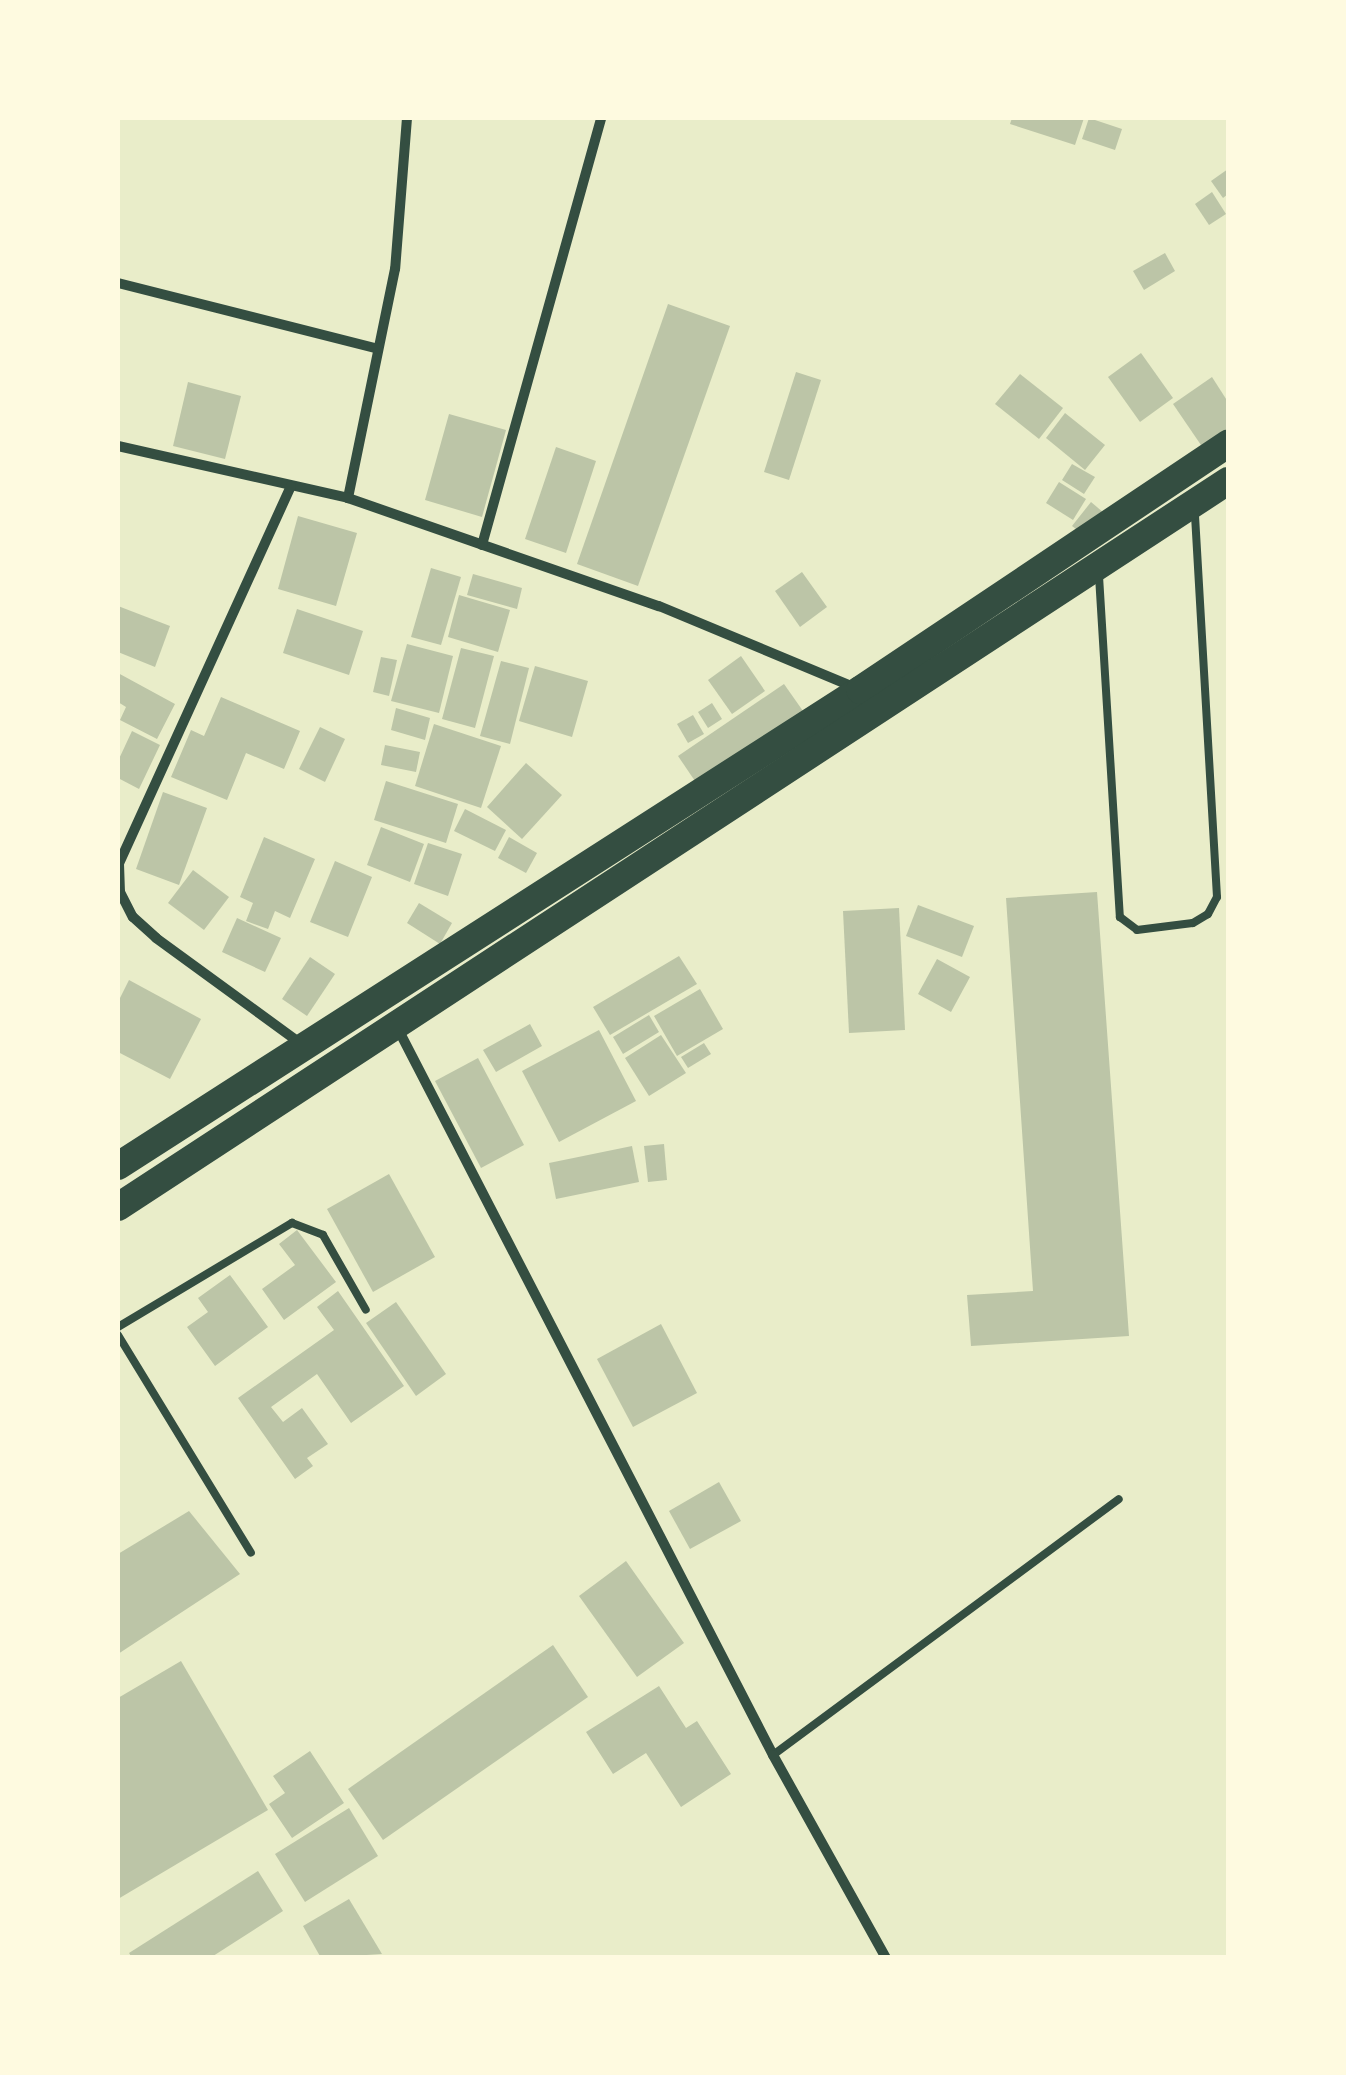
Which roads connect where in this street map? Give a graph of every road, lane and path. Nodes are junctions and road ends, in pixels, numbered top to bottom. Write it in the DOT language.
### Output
graph roads {
  1 [pos="406,118"];
  2 [pos="601,118"];
  3 [pos="118,284"];
  4 [pos="378,349"];
  5 [pos="118,446"];
  6 [pos="1220,450"];
  7 [pos="1228,480"];
  8 [pos="292,486"];
  9 [pos="348,498"];
  10 [pos="1194,504"];
  11 [pos="482,545"];
  12 [pos="1099,565"];
  13 [pos="860,690"];
  14 [pos="396,1027"];
  15 [pos="304,1046"];
  16 [pos="118,1166"];
  17 [pos="118,1207"];
  18 [pos="366,1310"];
  19 [pos="118,1327"];
  20 [pos="118,1336"];
  21 [pos="1120,1500"];
  22 [pos="251,1553"];
  23 [pos="774,1755"];
  24 [pos="886,1958"];
  1 -- 4 [label="street"];
  2 -- 11 [label="street"];
  3 -- 4 [label="street"];
  4 -- 9 [label="street"];
  5 -- 8 [label="street"];
  6 -- 7 [label="highway"];
  6 -- 13 [label="highway"];
  7 -- 10 [label="highway"];
  8 -- 9 [label="street"];
  8 -- 15 [label="street"];
  9 -- 11 [label="street"];
  10 -- 12 [label="highway"];
  10 -- 12 [label="lane"];
  11 -- 13 [label="street"];
  12 -- 14 [label="highway"];
  13 -- 15 [label="highway"];
  14 -- 17 [label="highway"];
  14 -- 23 [label="street"];
  15 -- 16 [label="highway"];
  18 -- 19 [label="lane"];
  20 -- 22 [label="lane"];
  21 -- 23 [label="lane"];
  23 -- 24 [label="street"];
}
